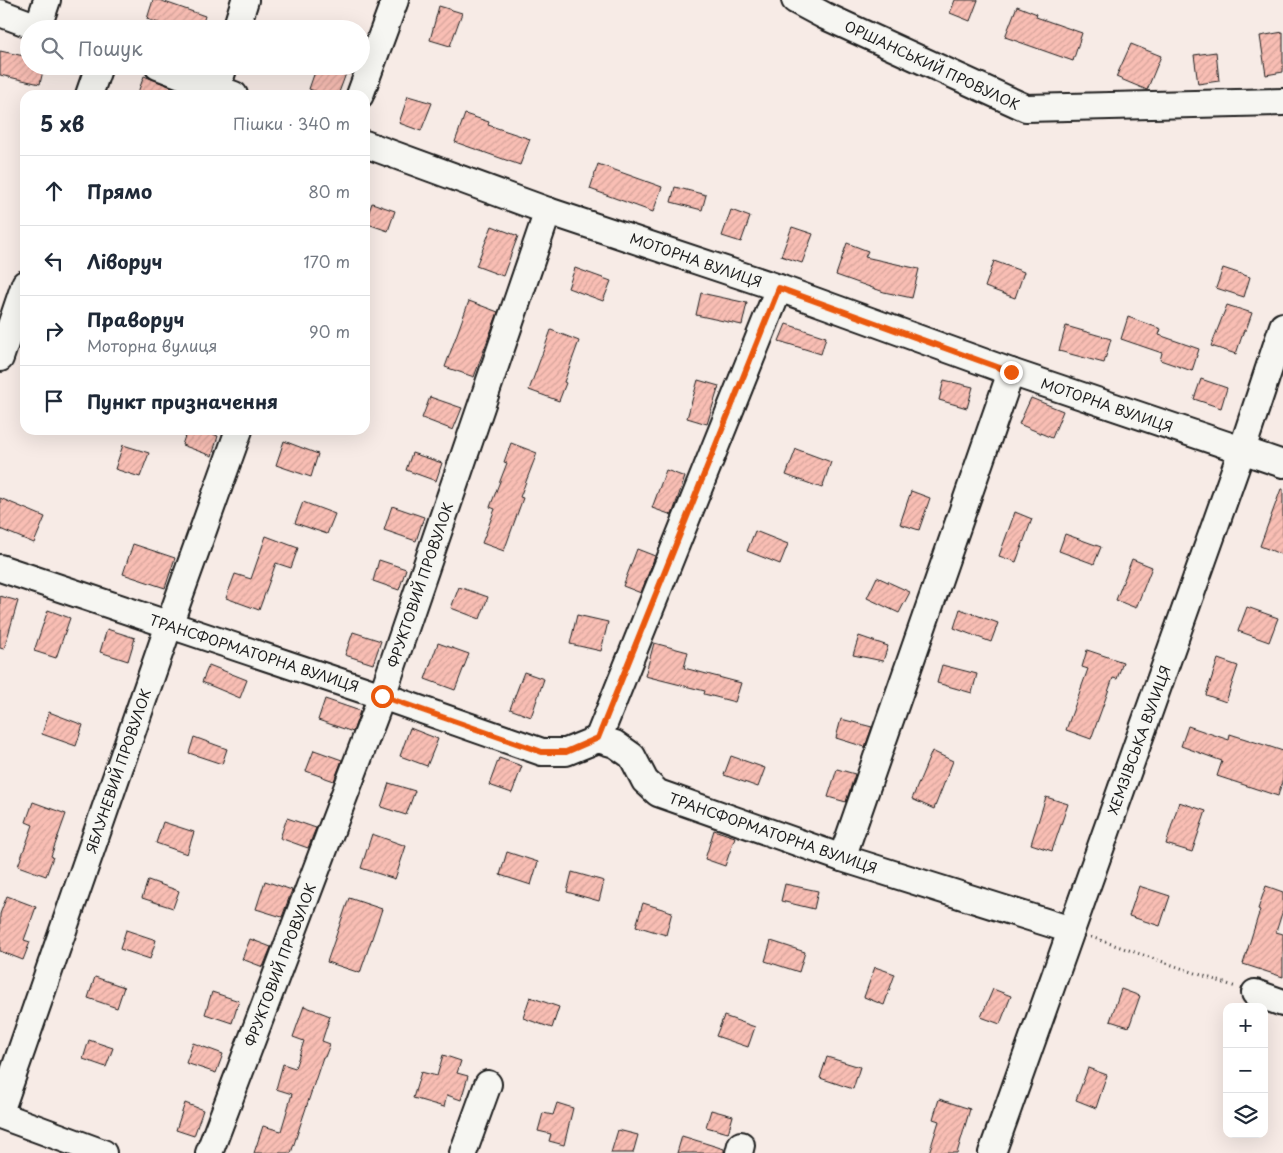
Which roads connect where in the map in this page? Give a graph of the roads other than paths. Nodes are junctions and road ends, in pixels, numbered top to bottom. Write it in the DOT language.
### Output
graph roads {
  1 [pos="47,0"];
  2 [pos="245,0"];
  3 [pos="395,0"];
  4 [pos="795,0"];
  5 [pos="0,13"];
  6 [pos="20,20"];
  7 [pos="43,20"];
  8 [pos="239,20"];
  9 [pos="370,68"];
  10 [pos="96,75"];
  11 [pos="187,75"];
  12 [pos="367,75"];
  13 [pos="223,86"];
  14 [pos="91,90"];
  15 [pos="362,90"];
  16 [pos="1283,102"];
  17 [pos="370,146"];
  18 [pos="548,211"];
  19 [pos="779,288"];
  20 [pos="20,299"];
  21 [pos="1283,326"];
  22 [pos="0,358"];
  23 [pos="1011,372"];
  24 [pos="237,435"];
  25 [pos="1242,450"];
  26 [pos="1283,464"];
  27 [pos="0,568"];
  28 [pos="169,625"];
  29 [pos="382,696"];
  30 [pos="598,738"];
  31 [pos="842,858"];
  32 [pos="1071,930"];
  33 [pos="1254,993"];
  34 [pos="1283,1003"];
  35 [pos="488,1084"];
  36 [pos="0,1114"];
  37 [pos="102,1153"];
  38 [pos="209,1153"];
  39 [pos="463,1153"];
  40 [pos="992,1153"];
  1 -- 7 [label="street"];
  2 -- 8 [label="street"];
  3 -- 9 [label="street"];
  4 -- 16 [label="street, ОРШАНСЬКИЙ ПРОВУЛОК"];
  5 -- 6 [label="street"];
  10 -- 14 [label="street"];
  11 -- 13 [label="street"];
  12 -- 15 [label="street"];
  17 -- 18 [label="street, МОТОРНА ВУЛИЦЯ"];
  18 -- 19 [label="street, МОТОРНА ВУЛИЦЯ"];
  18 -- 29 [label="street, ФРУКТОВИЙ ПРОВУЛОК"];
  19 -- 23 [label="street, МОТОРНА ВУЛИЦЯ"];
  19 -- 30 [label="street"];
  20 -- 22 [label="street"];
  21 -- 25 [label="street, ХЕМЗІВСЬКА ВУЛИЦЯ"];
  23 -- 25 [label="street, МОТОРНА ВУЛИЦЯ"];
  23 -- 31 [label="street"];
  24 -- 28 [label="street, ЯБЛУНЕВИЙ ПРОВУЛОК"];
  25 -- 26 [label="street, МОТОРНА ВУЛИЦЯ"];
  25 -- 32 [label="street, ХЕМЗІВСЬКА ВУЛИЦЯ"];
  27 -- 28 [label="street, ТРАНСФОРМАТОРНА ВУЛИЦЯ"];
  28 -- 29 [label="street, ТРАНСФОРМАТОРНА ВУЛИЦЯ"];
  28 -- 36 [label="street, ЯБЛУНЕВИЙ ПРОВУЛОК"];
  29 -- 30 [label="street, ТРАНСФОРМАТОРНА ВУЛИЦЯ"];
  29 -- 38 [label="street, ФРУКТОВИЙ ПРОВУЛОК"];
  30 -- 31 [label="street, ТРАНСФОРМАТОРНА ВУЛИЦЯ"];
  31 -- 32 [label="street, ТРАНСФОРМАТОРНА ВУЛИЦЯ"];
  32 -- 40 [label="street, ХЕМЗІВСЬКА ВУЛИЦЯ"];
  33 -- 34 [label="street"];
  35 -- 39 [label="street"];
  36 -- 37 [label="street"];
}
